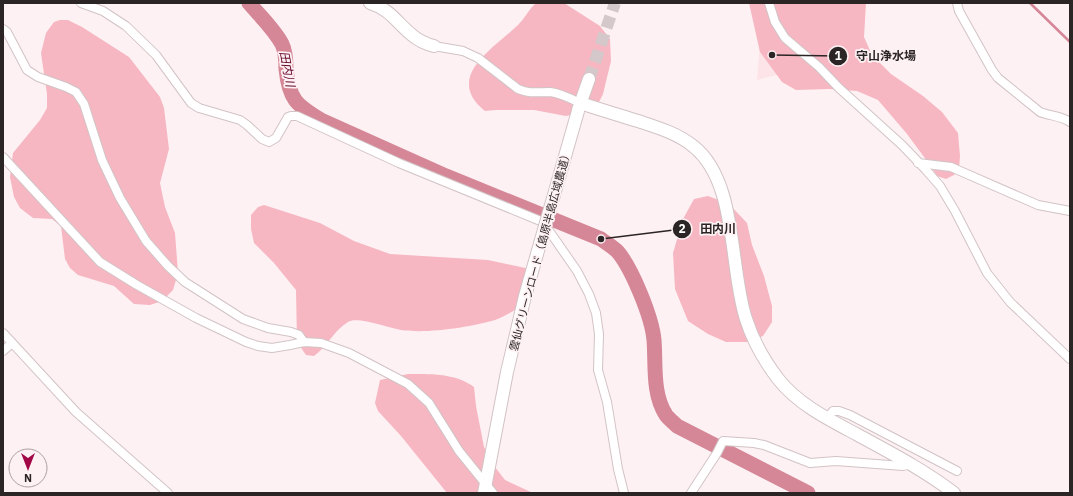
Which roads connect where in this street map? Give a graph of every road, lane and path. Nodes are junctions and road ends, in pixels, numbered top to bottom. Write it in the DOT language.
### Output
graph roads {
  1 [pos="81,3"];
  2 [pos="370,3"];
  3 [pos="769,3"];
  4 [pos="957,3"];
  5 [pos="3,29"];
  6 [pos="434,46"];
  7 [pos="589,79"];
  8 [pos="579,107"];
  9 [pos="1070,122"];
  10 [pos="3,157"];
  11 [pos="918,162"];
  12 [pos="1070,212"];
  13 [pos="3,333"];
  14 [pos="304,342"];
  15 [pos="12,343"];
  16 [pos="3,351"];
  17 [pos="1070,359"];
  18 [pos="827,418"];
  19 [pos="911,464"];
  20 [pos="957,471"];
  21 [pos="488,490"];
  22 [pos="168,493"];
  23 [pos="624,493"];
  24 [pos="691,493"];
  25 [pos="954,493"];
  1 -- 23 [label="street"];
  2 -- 6 [label="street"];
  3 -- 11 [label="street"];
  4 -- 9 [label="street"];
  5 -- 14 [label="street"];
  6 -- 8 [label="street"];
  7 -- 8 [label="street, 雲仙グリーンロード（島原半島広域農道）"];
  8 -- 18 [label="street"];
  8 -- 21 [label="street, 雲仙グリーンロード（島原半島広域農道）, bridge"];
  10 -- 14 [label="street"];
  11 -- 12 [label="street"];
  11 -- 17 [label="street"];
  13 -- 15 [label="street"];
  14 -- 21 [label="street"];
  15 -- 16 [label="street"];
  15 -- 22 [label="street"];
  18 -- 19 [label="street"];
  18 -- 20 [label="street"];
  19 -- 24 [label="street"];
  19 -- 25 [label="street"];
}
